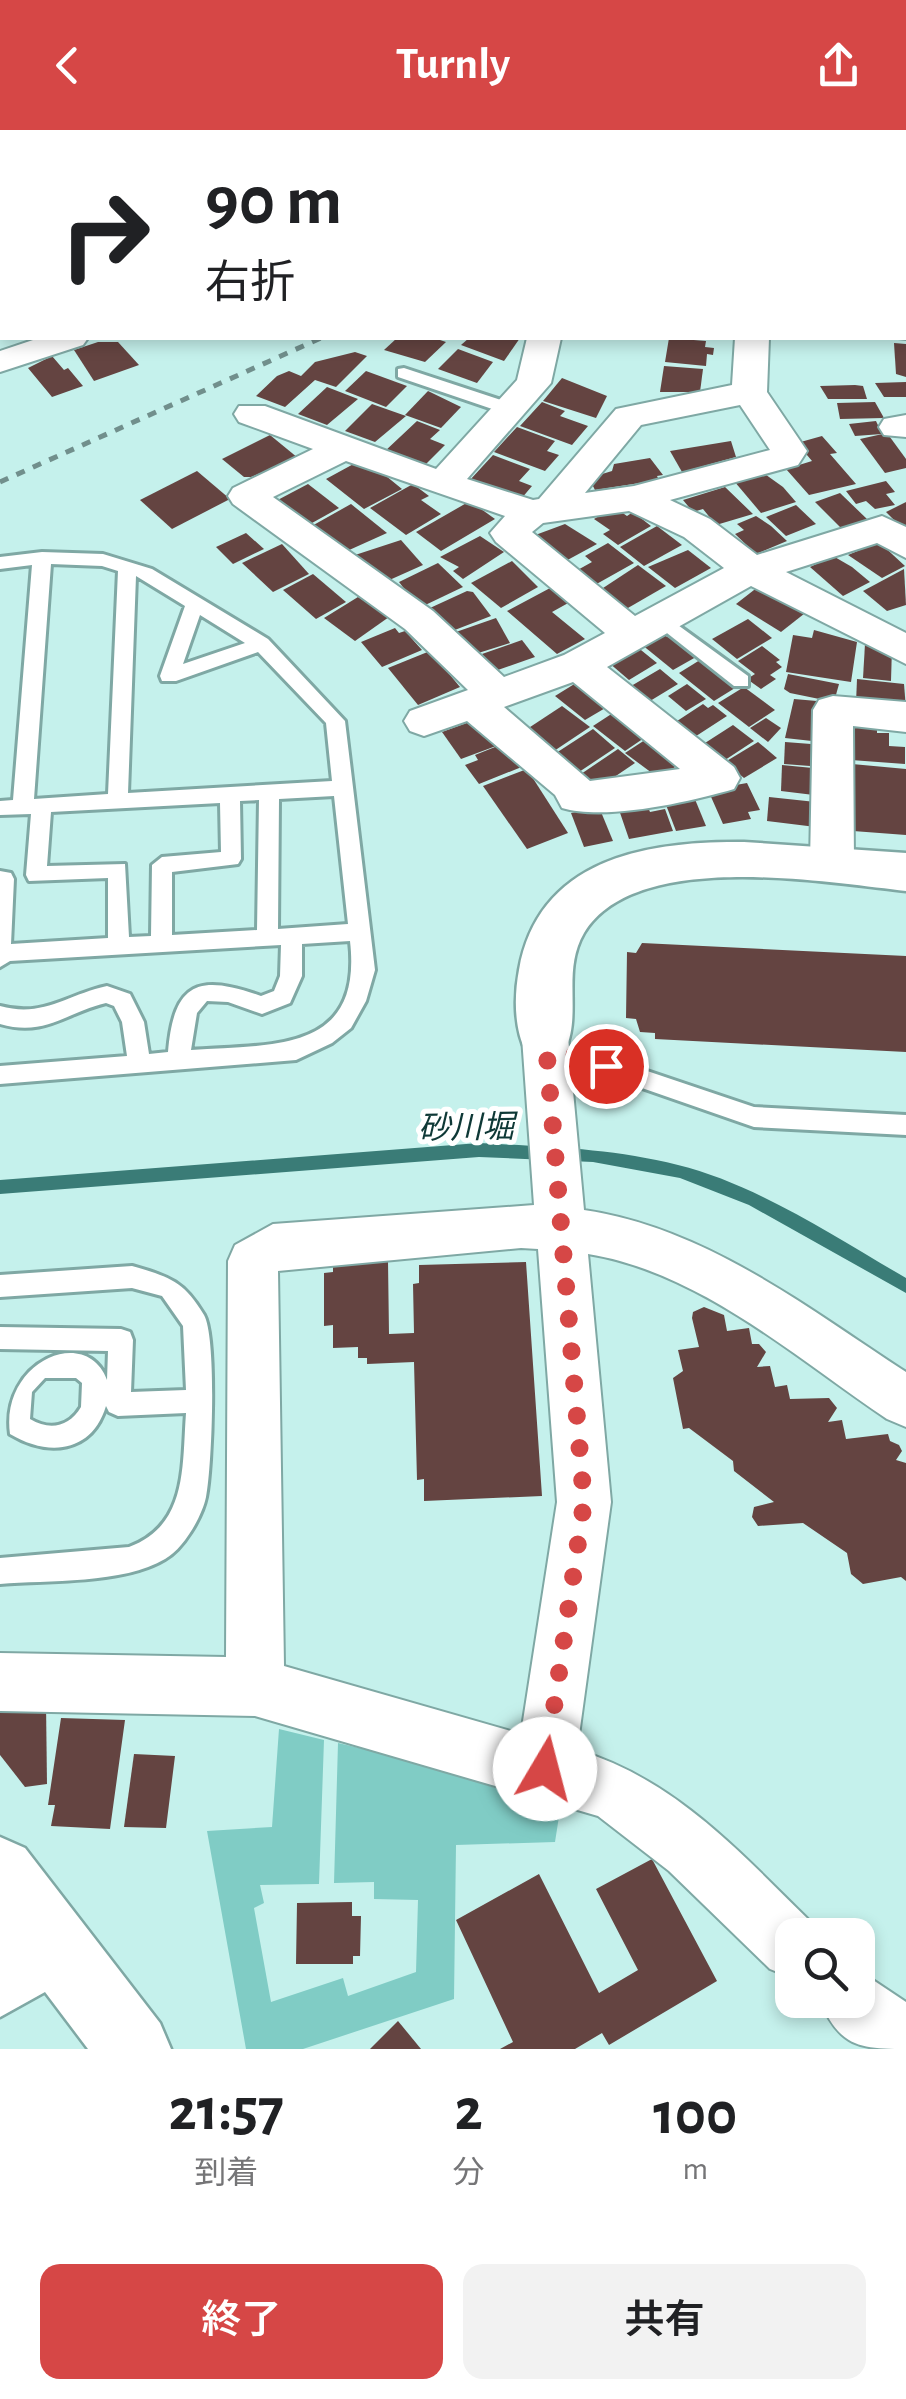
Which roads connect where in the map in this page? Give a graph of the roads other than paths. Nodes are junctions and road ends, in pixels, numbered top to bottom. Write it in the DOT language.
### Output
graph roads {
  1 [pos="683,130"];
  2 [pos="702,130"];
  3 [pos="65,340"];
  4 [pos="544,340"];
  5 [pos="752,340"];
  6 [pos="0,362"];
  7 [pos="404,372"];
  8 [pos="748,392"];
  9 [pos="510,409"];
  10 [pos="252,414"];
  11 [pos="346,447"];
  12 [pos="442,484"];
  13 [pos="634,498"];
  14 [pos="542,510"];
  15 [pos="906,546"];
  16 [pos="42,558"];
  17 [pos="0,563"];
  18 [pos="126,566"];
  19 [pos="751,570"];
  20 [pos="195,604"];
  21 [pos="645,626"];
  22 [pos="261,644"];
  23 [pos="906,650"];
  24 [pos="578,665"];
  25 [pos="741,680"];
  26 [pos="485,699"];
  27 [pos="906,717"];
  28 [pos="424,720"];
  29 [pos="345,788"];
  30 [pos="269,794"];
  31 [pos="230,796"];
  32 [pos="118,801"];
  33 [pos="33,804"];
  34 [pos="0,808"];
  35 [pos="832,863"];
  36 [pos="906,872"];
  37 [pos="0,879"];
  38 [pos="360,932"];
  39 [pos="292,937"];
  40 [pos="267,938"];
  41 [pos="161,944"];
  42 [pos="119,946"];
  43 [pos="0,955"];
  44 [pos="0,1014"];
  45 [pos="179,1061"];
  46 [pos="547,1063"];
  47 [pos="139,1064"];
  48 [pos="0,1076"];
  49 [pos="894,1125"];
  50 [pos="906,1137"];
  51 [pos="559,1212"];
  52 [pos="0,1286"];
  53 [pos="0,1338"];
  54 [pos="12,1379"];
  55 [pos="199,1400"];
  56 [pos="906,1402"];
  57 [pos="8,1418"];
  58 [pos="0,1572"];
  59 [pos="0,1682"];
  60 [pos="255,1688"];
  61 [pos="545,1769"];
  62 [pos="0,1873"];
  63 [pos="775,1930"];
  64 [pos="27,1961"];
  65 [pos="874,2018"];
  66 [pos="906,2044"];
  67 [pos="134,2049"];
  1 -- 2 [label="street"];
  3 -- 6 [label="street"];
  4 -- 9 [label="street"];
  5 -- 8 [label="street"];
  7 -- 9 [label="lane"];
  8 -- 13 [label="street"];
  8 -- 14 [label="street"];
  9 -- 12 [label="street"];
  10 -- 11 [label="street"];
  11 -- 12 [label="street"];
  11 -- 26 [label="street"];
  12 -- 14 [label="street"];
  13 -- 14 [label="street"];
  13 -- 19 [label="street"];
  14 -- 21 [label="street"];
  15 -- 19 [label="street"];
  16 -- 17 [label="lane"];
  16 -- 18 [label="lane"];
  16 -- 33 [label="lane"];
  18 -- 20 [label="lane"];
  18 -- 32 [label="lane"];
  19 -- 21 [label="street"];
  19 -- 23 [label="street"];
  20 -- 22 [label="lane"];
  20 -- 22 [label="lane"];
  21 -- 24 [label="street"];
  21 -- 25 [label="lane"];
  22 -- 29 [label="lane"];
  24 -- 26 [label="street"];
  24 -- 26 [label="street"];
  26 -- 28 [label="street"];
  27 -- 35 [label="street"];
  29 -- 30 [label="lane"];
  29 -- 38 [label="lane"];
  30 -- 31 [label="lane"];
  30 -- 40 [label="lane"];
  31 -- 32 [label="lane"];
  31 -- 41 [label="lane"];
  32 -- 33 [label="lane"];
  33 -- 34 [label="lane"];
  33 -- 42 [label="lane"];
  35 -- 36 [label="street"];
  35 -- 46 [label="street"];
  37 -- 43 [label="lane"];
  38 -- 39 [label="lane"];
  38 -- 45 [label="lane"];
  39 -- 40 [label="lane"];
  39 -- 45 [label="lane"];
  40 -- 41 [label="lane"];
  41 -- 42 [label="lane"];
  42 -- 43 [label="lane"];
  44 -- 47 [label="lane"];
  45 -- 47 [label="lane"];
  46 -- 49 [label="lane"];
  46 -- 51 [label="street"];
  47 -- 48 [label="lane"];
  49 -- 50 [label="lane"];
  51 -- 56 [label="street"];
  51 -- 60 [label="street"];
  51 -- 61 [label="street"];
  52 -- 55 [label="lane"];
  53 -- 55 [label="lane"];
  54 -- 57 [label="lane"];
  54 -- 57 [label="lane"];
  55 -- 58 [label="lane"];
  59 -- 60 [label="street"];
  60 -- 61 [label="street"];
  61 -- 63 [label="street"];
  62 -- 64 [label="street"];
  64 -- 67 [label="street"];
  65 -- 66 [label="street"];
}
